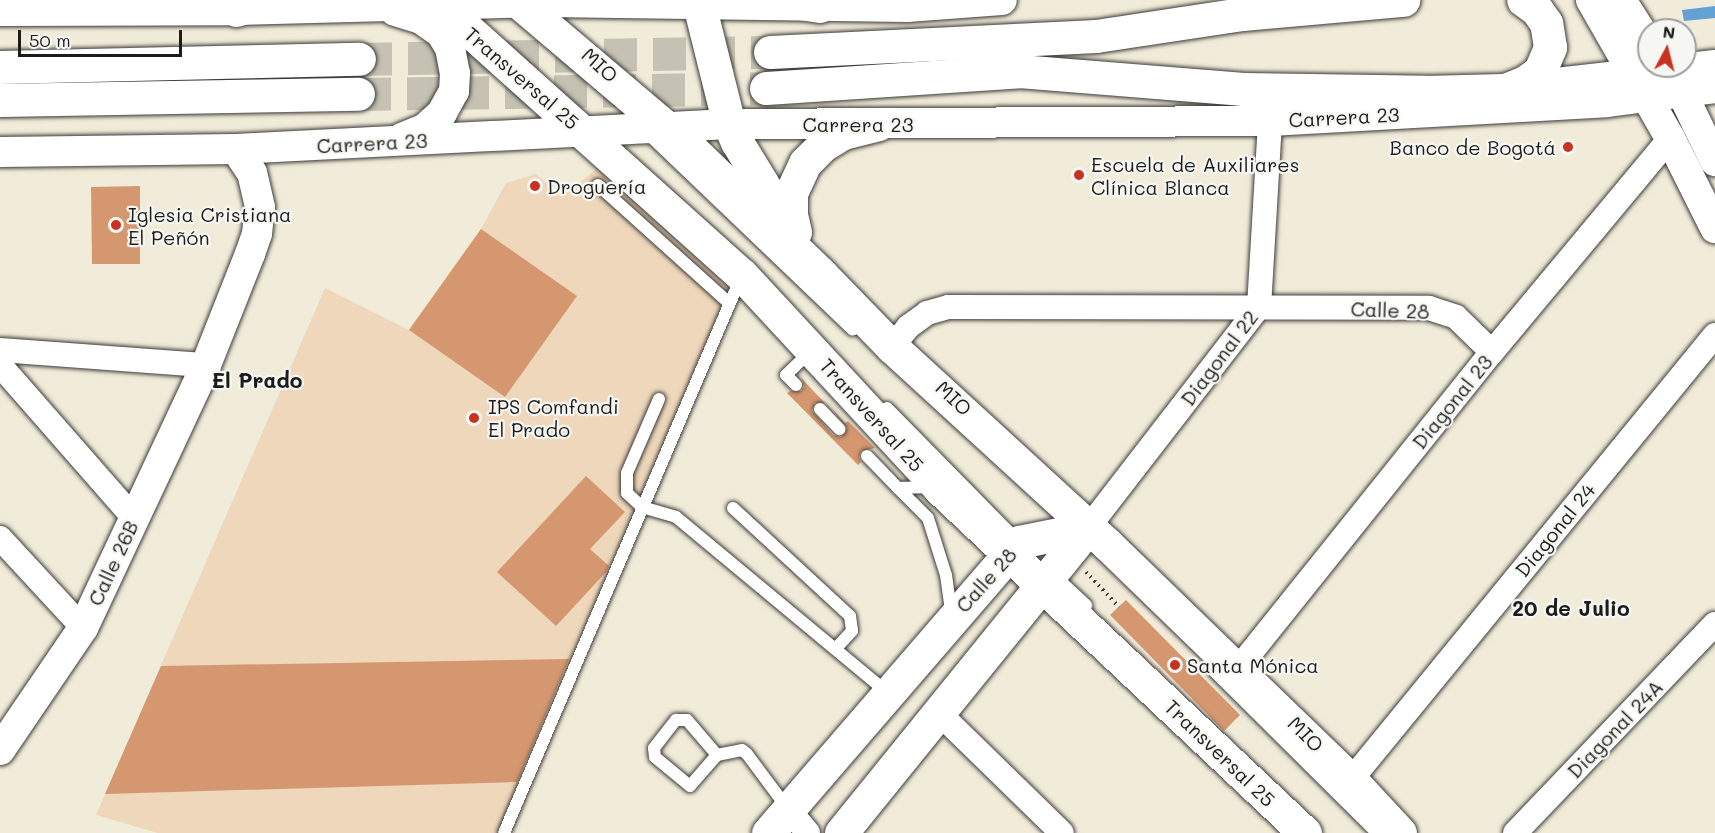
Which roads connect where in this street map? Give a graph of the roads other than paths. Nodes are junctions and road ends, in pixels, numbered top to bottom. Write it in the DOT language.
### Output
graph roads {
  1 [pos="268,0"];
  2 [pos="780,0"];
  3 [pos="1002,0"];
  4 [pos="1403,0"];
  5 [pos="1523,0"];
  6 [pos="1591,0"];
  7 [pos="1621,0"];
  8 [pos="699,2"];
  9 [pos="907,3"];
  10 [pos="494,5"];
  11 [pos="820,6"];
  12 [pos="365,8"];
  13 [pos="236,10"];
  14 [pos="0,11"];
  15 [pos="1637,33"];
  16 [pos="770,52"];
  17 [pos="1637,52"];
  18 [pos="359,59"];
  19 [pos="1715,66"];
  20 [pos="0,67"];
  21 [pos="1697,68"];
  22 [pos="1637,76"];
  23 [pos="1637,76"];
  24 [pos="1658,78"];
  25 [pos="1660,78"];
  26 [pos="1674,78"];
  27 [pos="766,88"];
  28 [pos="1715,88"];
  29 [pos="1503,90"];
  30 [pos="358,94"];
  31 [pos="0,100"];
  32 [pos="1270,121"];
  33 [pos="645,123"];
  34 [pos="729,124"];
  35 [pos="878,124"];
  36 [pos="596,130"];
  37 [pos="1670,138"];
  38 [pos="373,143"];
  39 [pos="236,149"];
  40 [pos="0,152"];
  41 [pos="629,156"];
  42 [pos="1715,161"];
  43 [pos="598,185"];
  44 [pos="1715,228"];
  45 [pos="797,240"];
  46 [pos="821,274"];
  47 [pos="735,289"];
  48 [pos="1259,307"];
  49 [pos="1715,335"];
  50 [pos="878,344"];
  51 [pos="817,346"];
  52 [pos="0,350"];
  53 [pos="1492,352"];
  54 [pos="0,365"];
  55 [pos="206,365"];
  56 [pos="796,385"];
  57 [pos="659,399"];
  58 [pos="881,402"];
  59 [pos="819,409"];
  60 [pos="839,429"];
  61 [pos="867,456"];
  62 [pos="898,488"];
  63 [pos="939,488"];
  64 [pos="642,507"];
  65 [pos="734,508"];
  66 [pos="134,518"];
  67 [pos="1079,534"];
  68 [pos="0,538"];
  69 [pos="1019,549"];
  70 [pos="1047,576"];
  71 [pos="1095,614"];
  72 [pos="952,618"];
  73 [pos="1715,624"];
  74 [pos="83,628"];
  75 [pos="836,648"];
  76 [pos="1202,659"];
  77 [pos="1237,670"];
  78 [pos="888,693"];
  79 [pos="1176,694"];
  80 [pos="940,714"];
  81 [pos="0,750"];
  82 [pos="717,755"];
  83 [pos="1351,780"];
  84 [pos="788,825"];
  85 [pos="1310,829"];
  86 [pos="504,833"];
  87 [pos="841,833"];
  88 [pos="1062,833"];
  89 [pos="1377,833"];
  90 [pos="1400,833"];
  91 [pos="1515,833"];
  1 -- 13 [label="main road"];
  2 -- 11 [label="main road"];
  3 -- 9 [label="street"];
  4 -- 16 [label="main road"];
  5 -- 29 [label="main road"];
  6 -- 17 [label="street"];
  7 -- 15 [label="street"];
  8 -- 10 [label="street"];
  8 -- 11 [label="street"];
  8 -- 34 [label="main road"];
  9 -- 11 [label="street"];
  10 -- 12 [label="street"];
  10 -- 33 [label="main road"];
  10 -- 36 [label="main road, Transversal 25"];
  12 -- 13 [label="street"];
  12 -- 38 [label="street"];
  13 -- 14 [label="street"];
  18 -- 20 [label="main road"];
  19 -- 21 [label="main road"];
  22 -- 29 [label="main road, Carrera 23"];
  23 -- 32 [label="street, Carrera 23"];
  24 -- 37 [label="street"];
  25 -- 42 [label="street"];
  26 -- 28 [label="street, Carrera 23"];
  27 -- 29 [label="main road, Carrera 23"];
  30 -- 31 [label="main road"];
  32 -- 35 [label="street, Carrera 23"];
  32 -- 48 [label="street, Diagonal 22"];
  33 -- 34 [label="street, Carrera 23"];
  33 -- 36 [label="street, Carrera 23"];
  33 -- 46 [label="main road"];
  33 -- 50 [label="lane"];
  34 -- 35 [label="street, Carrera 23"];
  34 -- 45 [label="main road"];
  35 -- 45 [label="main road"];
  36 -- 38 [label="street, Carrera 23"];
  36 -- 47 [label="main road, Transversal 25"];
  37 -- 44 [label="street"];
  37 -- 53 [label="street, Diagonal 23"];
  38 -- 39 [label="street, Carrera 23"];
  39 -- 40 [label="street, Carrera 23"];
  39 -- 55 [label="street, Calle 26B"];
  41 -- 51 [label="lane"];
  43 -- 47 [label="lane"];
  45 -- 46 [label="main road"];
  46 -- 50 [label="main road"];
  47 -- 51 [label="main road, Transversal 25"];
  47 -- 64 [label="lane"];
  48 -- 50 [label="street, Calle 28"];
  48 -- 53 [label="street, Calle 28"];
  48 -- 67 [label="street, Diagonal 22"];
  49 -- 83 [label="street, Diagonal 24"];
  50 -- 67 [label="main road"];
  51 -- 56 [label="lane"];
  51 -- 63 [label="main road, Transversal 25"];
  52 -- 55 [label="street"];
  53 -- 77 [label="street, Diagonal 23"];
  54 -- 66 [label="street"];
  55 -- 66 [label="street, Calle 26B"];
  57 -- 64 [label="lane"];
  58 -- 69 [label="lane"];
  59 -- 60 [label="lane"];
  61 -- 62 [label="lane"];
  62 -- 63 [label="lane"];
  62 -- 72 [label="lane"];
  63 -- 69 [label="main road, Transversal 25"];
  64 -- 75 [label="lane"];
  64 -- 86 [label="lane"];
  65 -- 75 [label="lane"];
  66 -- 74 [label="street, Calle 26B"];
  67 -- 69 [label="main road, Calle 28"];
  67 -- 70 [label="main road"];
  67 -- 77 [label="main road"];
  68 -- 74 [label="street"];
  69 -- 70 [label="main road, Transversal 25"];
  69 -- 72 [label="main road, Calle 28"];
  70 -- 71 [label="lane"];
  70 -- 80 [label="main road"];
  70 -- 85 [label="main road, Transversal 25"];
  72 -- 78 [label="main road, Calle 28"];
  73 -- 91 [label="street, Diagonal 24A"];
  74 -- 81 [label="street, Calle 26B"];
  75 -- 78 [label="lane"];
  76 -- 89 [label="lane, MIO"];
  77 -- 83 [label="main road"];
  78 -- 84 [label="main road, Calle 28"];
  79 -- 85 [label="lane"];
  80 -- 87 [label="main road"];
  80 -- 88 [label="street"];
  82 -- 82 [label="lane"];
  82 -- 84 [label="lane"];
  83 -- 90 [label="main road"];
}
